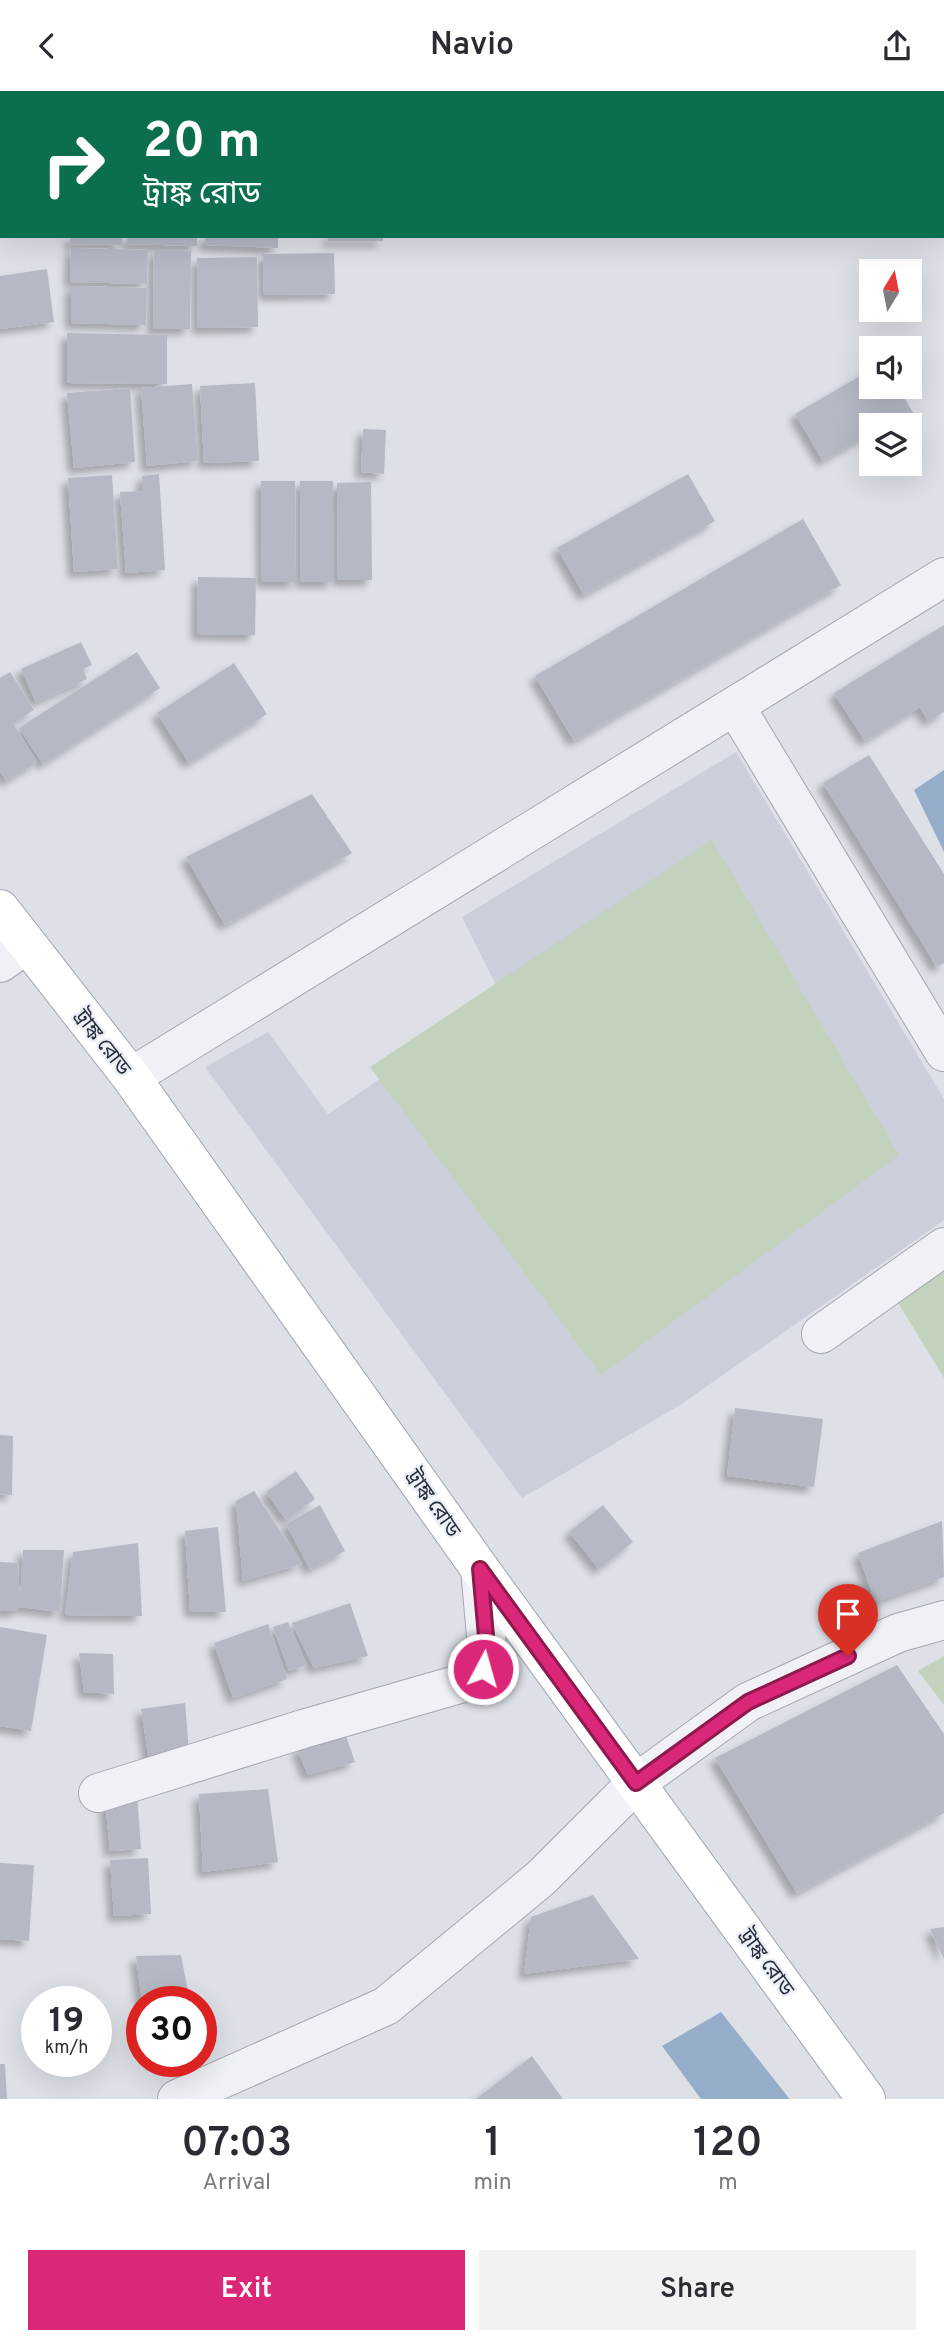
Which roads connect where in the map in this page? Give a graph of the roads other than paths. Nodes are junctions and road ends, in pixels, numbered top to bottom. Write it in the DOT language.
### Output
graph roads {
  1 [pos="944,577"];
  2 [pos="735,706"];
  3 [pos="0,909"];
  4 [pos="13,954"];
  5 [pos="944,1052"];
  6 [pos="131,1077"];
  7 [pos="944,1247"];
  8 [pos="821,1333"];
  9 [pos="480,1569"];
  10 [pos="944,1620"];
  11 [pos="636,1783"];
  12 [pos="98,1793"];
  13 [pos="177,2099"];
  14 [pos="866,2099"];
  1 -- 2 [label="street"];
  2 -- 5 [label="street"];
  2 -- 6 [label="street"];
  3 -- 4 [label="main road, ট্রাঙ্ক রোড"];
  4 -- 6 [label="main road, ট্রাঙ্ক রোড"];
  6 -- 9 [label="main road, ট্রাঙ্ক রোড"];
  7 -- 8 [label="street"];
  9 -- 11 [label="main road, ট্রাঙ্ক রোড"];
  9 -- 12 [label="street"];
  10 -- 11 [label="street"];
  11 -- 13 [label="street"];
  11 -- 14 [label="main road, ট্রাঙ্ক রোড"];
}
